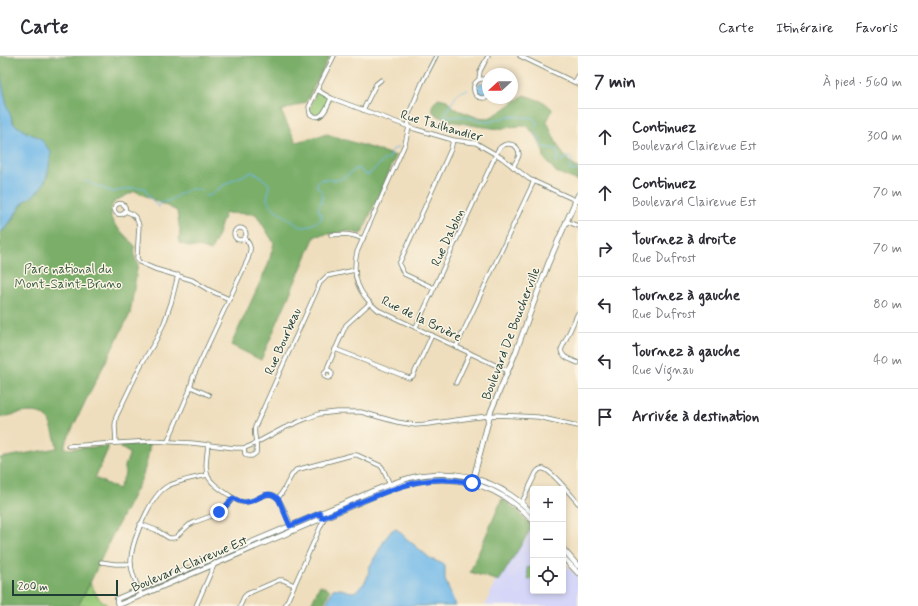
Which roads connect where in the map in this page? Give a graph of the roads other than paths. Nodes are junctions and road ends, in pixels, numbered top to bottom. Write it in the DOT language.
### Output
graph roads {
  1 [pos="334,56"];
  2 [pos="436,56"];
  3 [pos="488,56"];
  4 [pos="520,56"];
  5 [pos="534,56"];
  6 [pos="531,61"];
  7 [pos="578,76"];
  8 [pos="482,78"];
  9 [pos="381,80"];
  10 [pos="478,80"];
  11 [pos="576,83"];
  12 [pos="318,90"];
  13 [pos="331,98"];
  14 [pos="482,98"];
  15 [pos="363,110"];
  16 [pos="410,127"];
  17 [pos="453,140"];
  18 [pos="496,154"];
  19 [pos="513,167"];
  20 [pos="534,181"];
  21 [pos="578,195"];
  22 [pos="575,200"];
  23 [pos="125,211"];
  24 [pos="566,221"];
  25 [pos="578,226"];
  26 [pos="331,235"];
  27 [pos="244,238"];
  28 [pos="363,239"];
  29 [pos="355,270"];
  30 [pos="178,275"];
  31 [pos="434,288"];
  32 [pos="229,299"];
  33 [pos="370,304"];
  34 [pos="578,313"];
  35 [pos="416,327"];
  36 [pos="432,335"];
  37 [pos="456,347"];
  38 [pos="335,349"];
  39 [pos="470,353"];
  40 [pos="578,362"];
  41 [pos="327,370"];
  42 [pos="508,371"];
  43 [pos="456,383"];
  44 [pos="191,387"];
  45 [pos="209,395"];
  46 [pos="490,415"];
  47 [pos="578,426"];
  48 [pos="168,441"];
  49 [pos="116,442"];
  50 [pos="256,443"];
  51 [pos="208,444"];
  52 [pos="68,446"];
  53 [pos="244,448"];
  54 [pos="207,475"];
  55 [pos="472,481"];
  56 [pos="390,487"];
  57 [pos="233,498"];
  58 [pos="278,498"];
  59 [pos="521,502"];
  60 [pos="578,503"];
  61 [pos="530,511"];
  62 [pos="321,516"];
  63 [pos="530,518"];
  64 [pos="140,524"];
  65 [pos="290,526"];
  66 [pos="293,531"];
  67 [pos="566,552"];
  68 [pos="564,558"];
  69 [pos="214,561"];
  70 [pos="101,562"];
  71 [pos="131,564"];
  72 [pos="578,566"];
  73 [pos="578,574"];
  74 [pos="294,585"];
  75 [pos="140,592"];
  76 [pos="196,606"];
  77 [pos="240,606"];
  78 [pos="285,606"];
  1 -- 12 [label="street"];
  2 -- 16 [label="street, Rue de la Bruère"];
  3 -- 10 [label="street"];
  4 -- 6 [label="street"];
  5 -- 6 [label="street"];
  6 -- 11 [label="street"];
  7 -- 11 [label="street"];
  8 -- 10 [label="street"];
  9 -- 15 [label="street"];
  10 -- 14 [label="street"];
  12 -- 13 [label="street, Rue Tailhandier"];
  12 -- 13 [label="street"];
  13 -- 15 [label="street, Rue Tailhandier"];
  15 -- 16 [label="street, Rue Tailhandier"];
  16 -- 17 [label="street, Rue Tailhandier"];
  16 -- 28 [label="street, Rue de la Bruère"];
  17 -- 18 [label="street, Rue Tailhandier"];
  17 -- 31 [label="street"];
  18 -- 19 [label="street, Rue Tailhandier"];
  18 -- 19 [label="street"];
  18 -- 31 [label="street, Rue Dablon"];
  19 -- 20 [label="street, Rue Tailhandier"];
  20 -- 22 [label="street, Rue Tailhandier"];
  20 -- 37 [label="street"];
  21 -- 22 [label="street, Boulevard De Boucherville"];
  22 -- 24 [label="street, Boulevard De Boucherville"];
  23 -- 30 [label="street"];
  24 -- 25 [label="street"];
  24 -- 42 [label="street, Boulevard De Boucherville"];
  26 -- 28 [label="street"];
  27 -- 32 [label="street"];
  28 -- 29 [label="street, Rue de la Bruère"];
  29 -- 33 [label="street, Rue de la Bruère"];
  29 -- 50 [label="street, Rue Bourbeau"];
  30 -- 32 [label="street"];
  30 -- 49 [label="street"];
  31 -- 35 [label="street, Rue Dablon"];
  32 -- 44 [label="street"];
  33 -- 35 [label="street, Rue de la Bruère"];
  33 -- 38 [label="street"];
  34 -- 40 [label="street"];
  35 -- 36 [label="street, Rue de la Bruère"];
  36 -- 37 [label="street, Rue de la Bruère"];
  36 -- 38 [label="street"];
  37 -- 39 [label="street, Rue de la Bruère"];
  38 -- 41 [label="street"];
  39 -- 42 [label="street, Rue de la Bruère"];
  39 -- 43 [label="street"];
  42 -- 46 [label="street, Boulevard De Boucherville"];
  44 -- 45 [label="street"];
  44 -- 48 [label="street"];
  46 -- 47 [label="street"];
  46 -- 50 [label="street"];
  46 -- 55 [label="street, Boulevard De Boucherville"];
  48 -- 49 [label="street"];
  48 -- 51 [label="street"];
  49 -- 52 [label="street"];
  50 -- 53 [label="street"];
  50 -- 53 [label="street"];
  51 -- 53 [label="street"];
  51 -- 54 [label="street"];
  54 -- 57 [label="street"];
  54 -- 64 [label="street"];
  55 -- 56 [label="street, Boulevard Clairevue Est"];
  55 -- 59 [label="street, Boulevard Clairevue Est"];
  55 -- 63 [label="street, Boulevard Clairevue Est"];
  56 -- 58 [label="street"];
  56 -- 62 [label="street, Boulevard Clairevue Est"];
  57 -- 58 [label="street"];
  57 -- 64 [label="street"];
  58 -- 65 [label="street"];
  59 -- 60 [label="street"];
  59 -- 61 [label="street, Boulevard Clairevue Est"];
  62 -- 65 [label="street, Boulevard Clairevue Est"];
  62 -- 66 [label="street, Boulevard Clairevue Est"];
  62 -- 74 [label="street"];
  64 -- 71 [label="street"];
  65 -- 66 [label="street"];
  65 -- 69 [label="street, Boulevard Clairevue Est"];
  66 -- 69 [label="street, Boulevard Clairevue Est"];
  67 -- 72 [label="street"];
  68 -- 73 [label="street"];
  69 -- 75 [label="street, Boulevard Clairevue Est"];
  69 -- 76 [label="street"];
  70 -- 71 [label="street"];
  71 -- 75 [label="street"];
  74 -- 77 [label="street"];
  74 -- 78 [label="street"];
}
